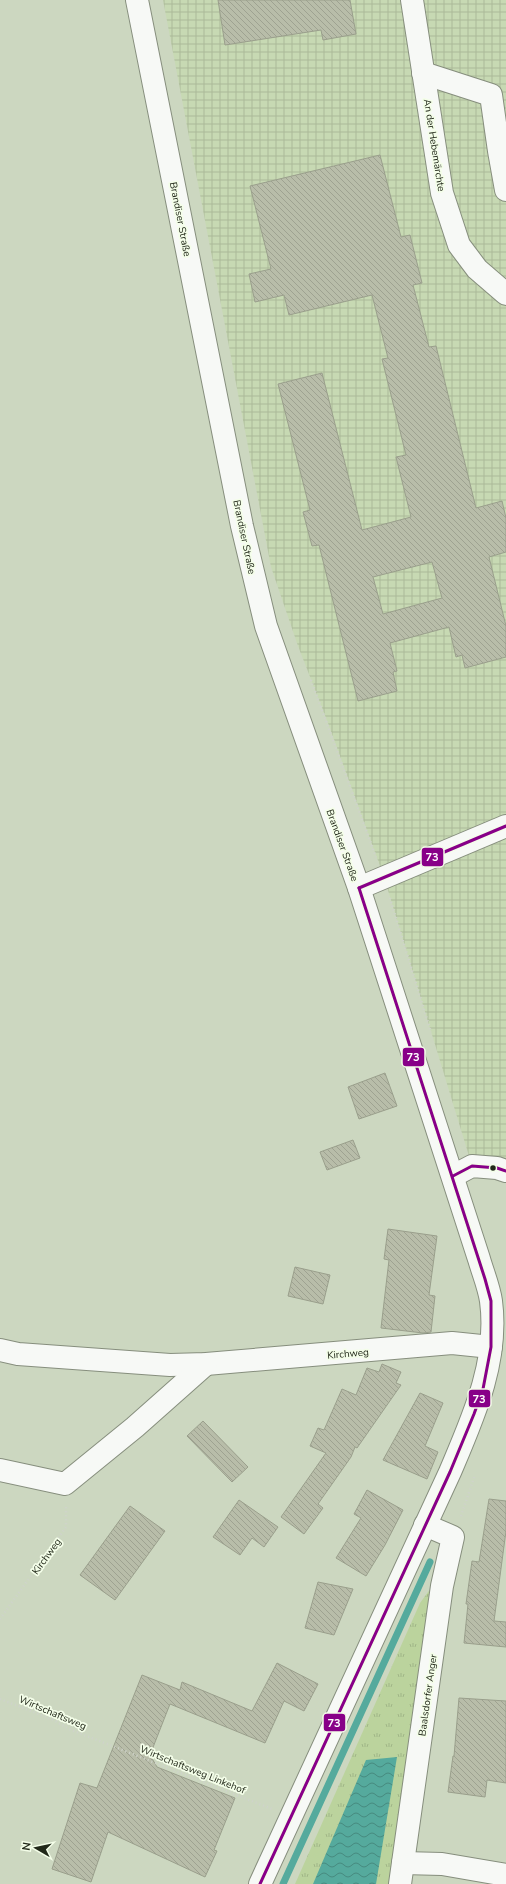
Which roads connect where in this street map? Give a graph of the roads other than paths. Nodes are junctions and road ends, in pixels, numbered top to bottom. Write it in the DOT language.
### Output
graph roads {
  1 [pos="137,0"];
  2 [pos="412,0"];
  3 [pos="423,73"];
  4 [pos="506,190"];
  5 [pos="506,294"];
  6 [pos="506,826"];
  7 [pos="359,888"];
  8 [pos="506,1171"];
  9 [pos="452,1176"];
  10 [pos="499,1321"];
  11 [pos="491,1347"];
  12 [pos="0,1350"];
  13 [pos="206,1364"];
  14 [pos="0,1470"];
  15 [pos="425,1525"];
  16 [pos="402,1874"];
  17 [pos="506,1876"];
  18 [pos="260,1884"];
  1 -- 7 [label="street, Brandiser Straße"];
  2 -- 3 [label="street, An der Hebemärchte"];
  3 -- 4 [label="street"];
  3 -- 5 [label="street, An der Hebemärchte"];
  6 -- 7 [label="street"];
  7 -- 9 [label="street, Brandiser Straße"];
  8 -- 9 [label="street"];
  9 -- 10 [label="street, Brandiser Straße"];
  10 -- 11 [label="street, Brandiser Straße"];
  11 -- 13 [label="street, Kirchweg"];
  11 -- 15 [label="street, Brandiser Straße"];
  12 -- 13 [label="street, Kirchweg"];
  13 -- 14 [label="street"];
  15 -- 16 [label="street, Baalsdorfer Anger"];
  15 -- 18 [label="street, Brandiser Straße"];
  16 -- 17 [label="street"];
}
